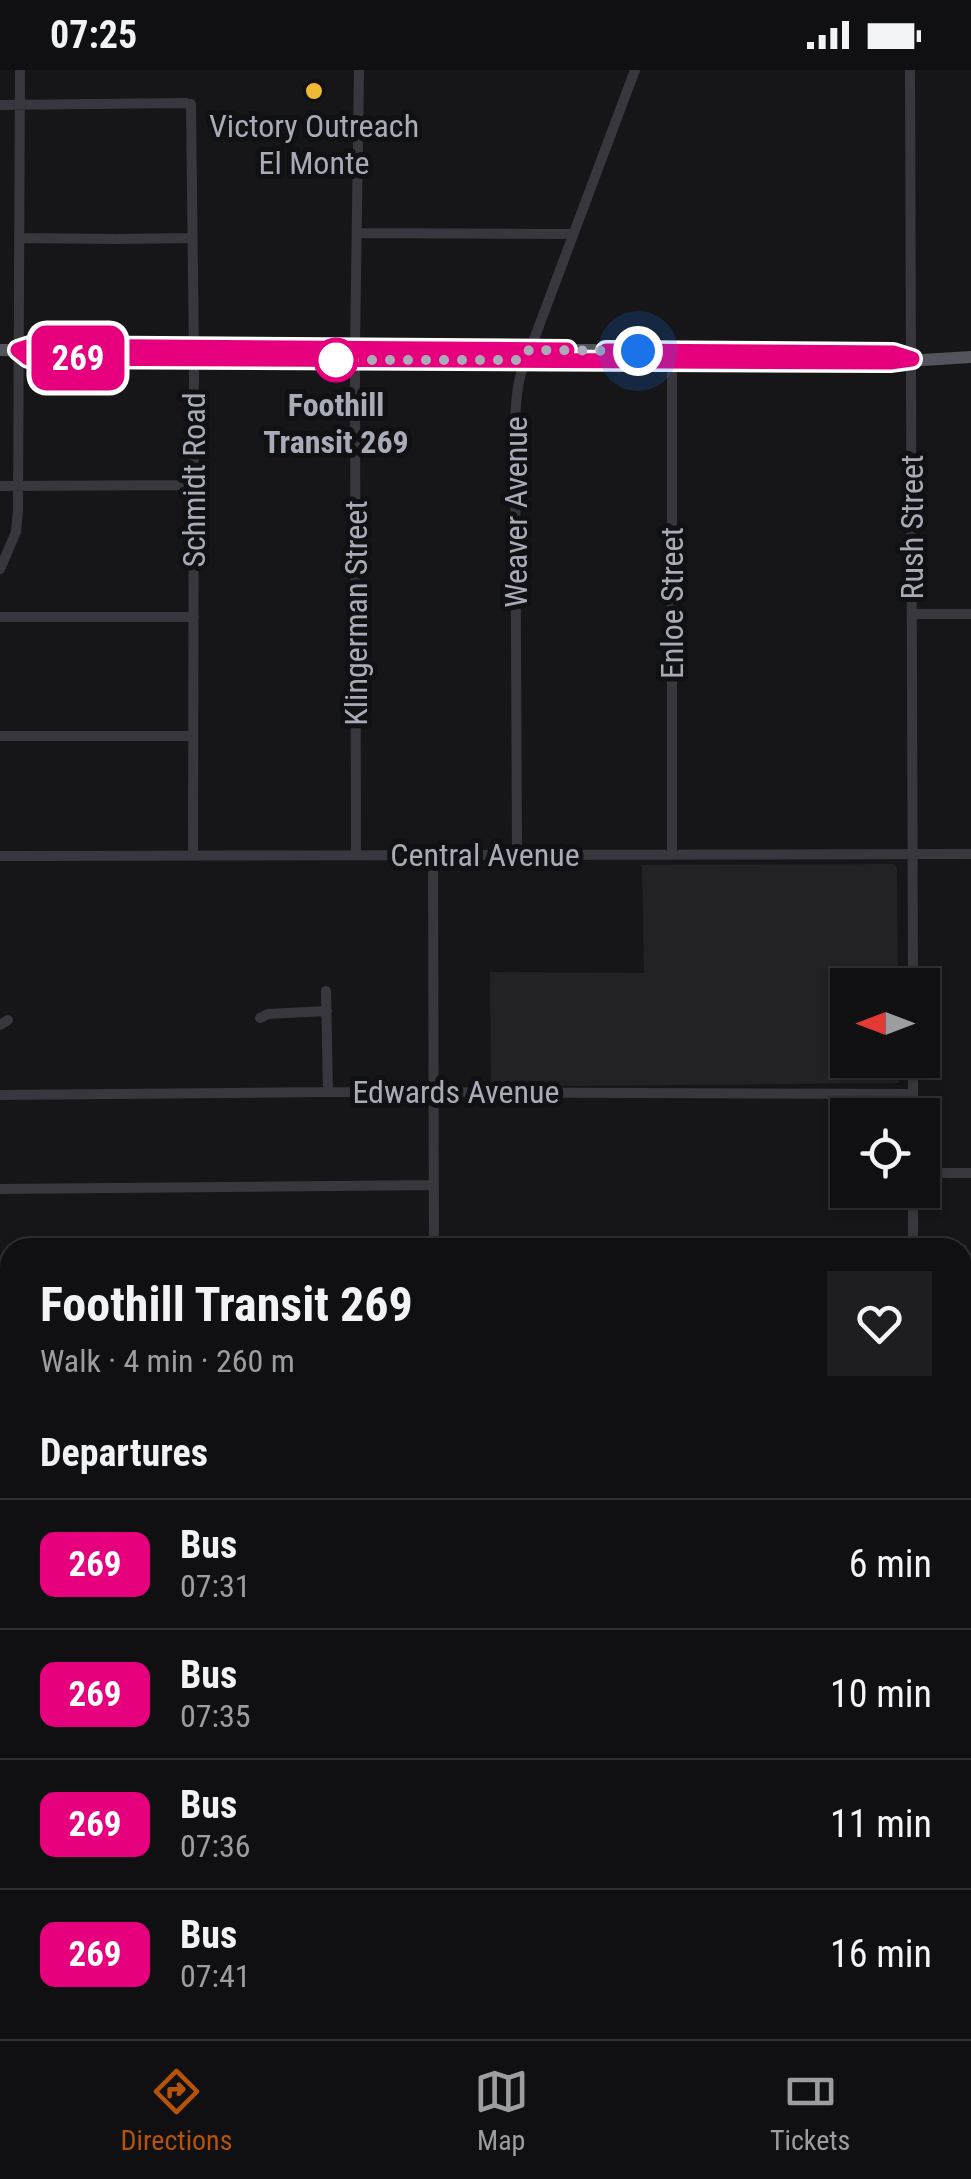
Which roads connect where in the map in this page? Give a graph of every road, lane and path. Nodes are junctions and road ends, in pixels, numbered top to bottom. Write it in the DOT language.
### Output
graph roads {
  1 [pos="20,70"];
  2 [pos="358,70"];
  3 [pos="635,70"];
  4 [pos="910,70"];
  5 [pos="0,105"];
  6 [pos="20,105"];
  7 [pos="357,233"];
  8 [pos="573,234"];
  9 [pos="19,238"];
  10 [pos="192,238"];
  11 [pos="0,350"];
  12 [pos="18,350"];
  13 [pos="194,354"];
  14 [pos="355,354"];
  15 [pos="526,355"];
  16 [pos="971,356"];
  17 [pos="672,357"];
  18 [pos="912,359"];
  19 [pos="0,486"];
  20 [pos="18,486"];
  21 [pos="194,486"];
  22 [pos="0,568"];
  23 [pos="912,614"];
  24 [pos="971,614"];
  25 [pos="0,617"];
  26 [pos="194,617"];
  27 [pos="0,736"];
  28 [pos="194,736"];
  29 [pos="672,854"];
  30 [pos="912,854"];
  31 [pos="971,854"];
  32 [pos="356,855"];
  33 [pos="433,855"];
  34 [pos="517,855"];
  35 [pos="0,856"];
  36 [pos="194,856"];
  37 [pos="914,968"];
  38 [pos="326,990"];
  39 [pos="326,1011"];
  40 [pos="260,1018"];
  41 [pos="913,1078"];
  42 [pos="328,1092"];
  43 [pos="435,1093"];
  44 [pos="913,1094"];
  45 [pos="0,1095"];
  46 [pos="913,1098"];
  47 [pos="940,1173"];
  48 [pos="971,1173"];
  49 [pos="434,1185"];
  50 [pos="0,1190"];
  51 [pos="914,1208"];
  52 [pos="434,1238"];
  53 [pos="913,1238"];
  1 -- 6 [label="street"];
  2 -- 7 [label="street, Klingerman Street"];
  3 -- 8 [label="street, Weaver Avenue"];
  4 -- 18 [label="street, Rush Street"];
  5 -- 6 [label="street"];
  6 -- 9 [label="street"];
  6 -- 10 [label="street, Schmidt Road"];
  7 -- 8 [label="street"];
  7 -- 14 [label="street, Klingerman Street"];
  8 -- 15 [label="street, Weaver Avenue"];
  9 -- 10 [label="street"];
  9 -- 12 [label="street"];
  10 -- 13 [label="street, Schmidt Road"];
  11 -- 12 [label="main road"];
  12 -- 13 [label="main road"];
  12 -- 20 [label="street"];
  13 -- 14 [label="main road"];
  13 -- 21 [label="street, Schmidt Road"];
  14 -- 15 [label="main road"];
  14 -- 32 [label="street, Klingerman Street"];
  15 -- 17 [label="main road"];
  15 -- 34 [label="street, Weaver Avenue"];
  16 -- 18 [label="main road"];
  17 -- 18 [label="main road"];
  17 -- 29 [label="street, Enloe Street"];
  18 -- 23 [label="street, Rush Street"];
  19 -- 20 [label="street"];
  20 -- 21 [label="street"];
  20 -- 22 [label="street"];
  21 -- 26 [label="street, Schmidt Road"];
  23 -- 24 [label="street"];
  23 -- 30 [label="street, Rush Street"];
  25 -- 26 [label="street"];
  26 -- 28 [label="street, Schmidt Road"];
  27 -- 28 [label="street"];
  28 -- 36 [label="street, Schmidt Road"];
  29 -- 30 [label="street, Central Avenue"];
  29 -- 34 [label="street, Central Avenue"];
  30 -- 31 [label="street, Central Avenue"];
  30 -- 37 [label="street, Rush Street"];
  32 -- 33 [label="street, Central Avenue"];
  32 -- 36 [label="street, Central Avenue"];
  33 -- 34 [label="street, Central Avenue"];
  33 -- 43 [label="street"];
  35 -- 36 [label="street, Central Avenue"];
  38 -- 39 [label="street"];
  39 -- 40 [label="street"];
  39 -- 42 [label="street"];
  41 -- 44 [label="street"];
  42 -- 43 [label="street, Edwards Avenue"];
  42 -- 45 [label="street, Edwards Avenue"];
  43 -- 44 [label="street, Edwards Avenue"];
  43 -- 49 [label="street"];
  44 -- 46 [label="street"];
  47 -- 48 [label="street"];
  49 -- 50 [label="street"];
  49 -- 52 [label="street"];
  51 -- 53 [label="street"];
}
